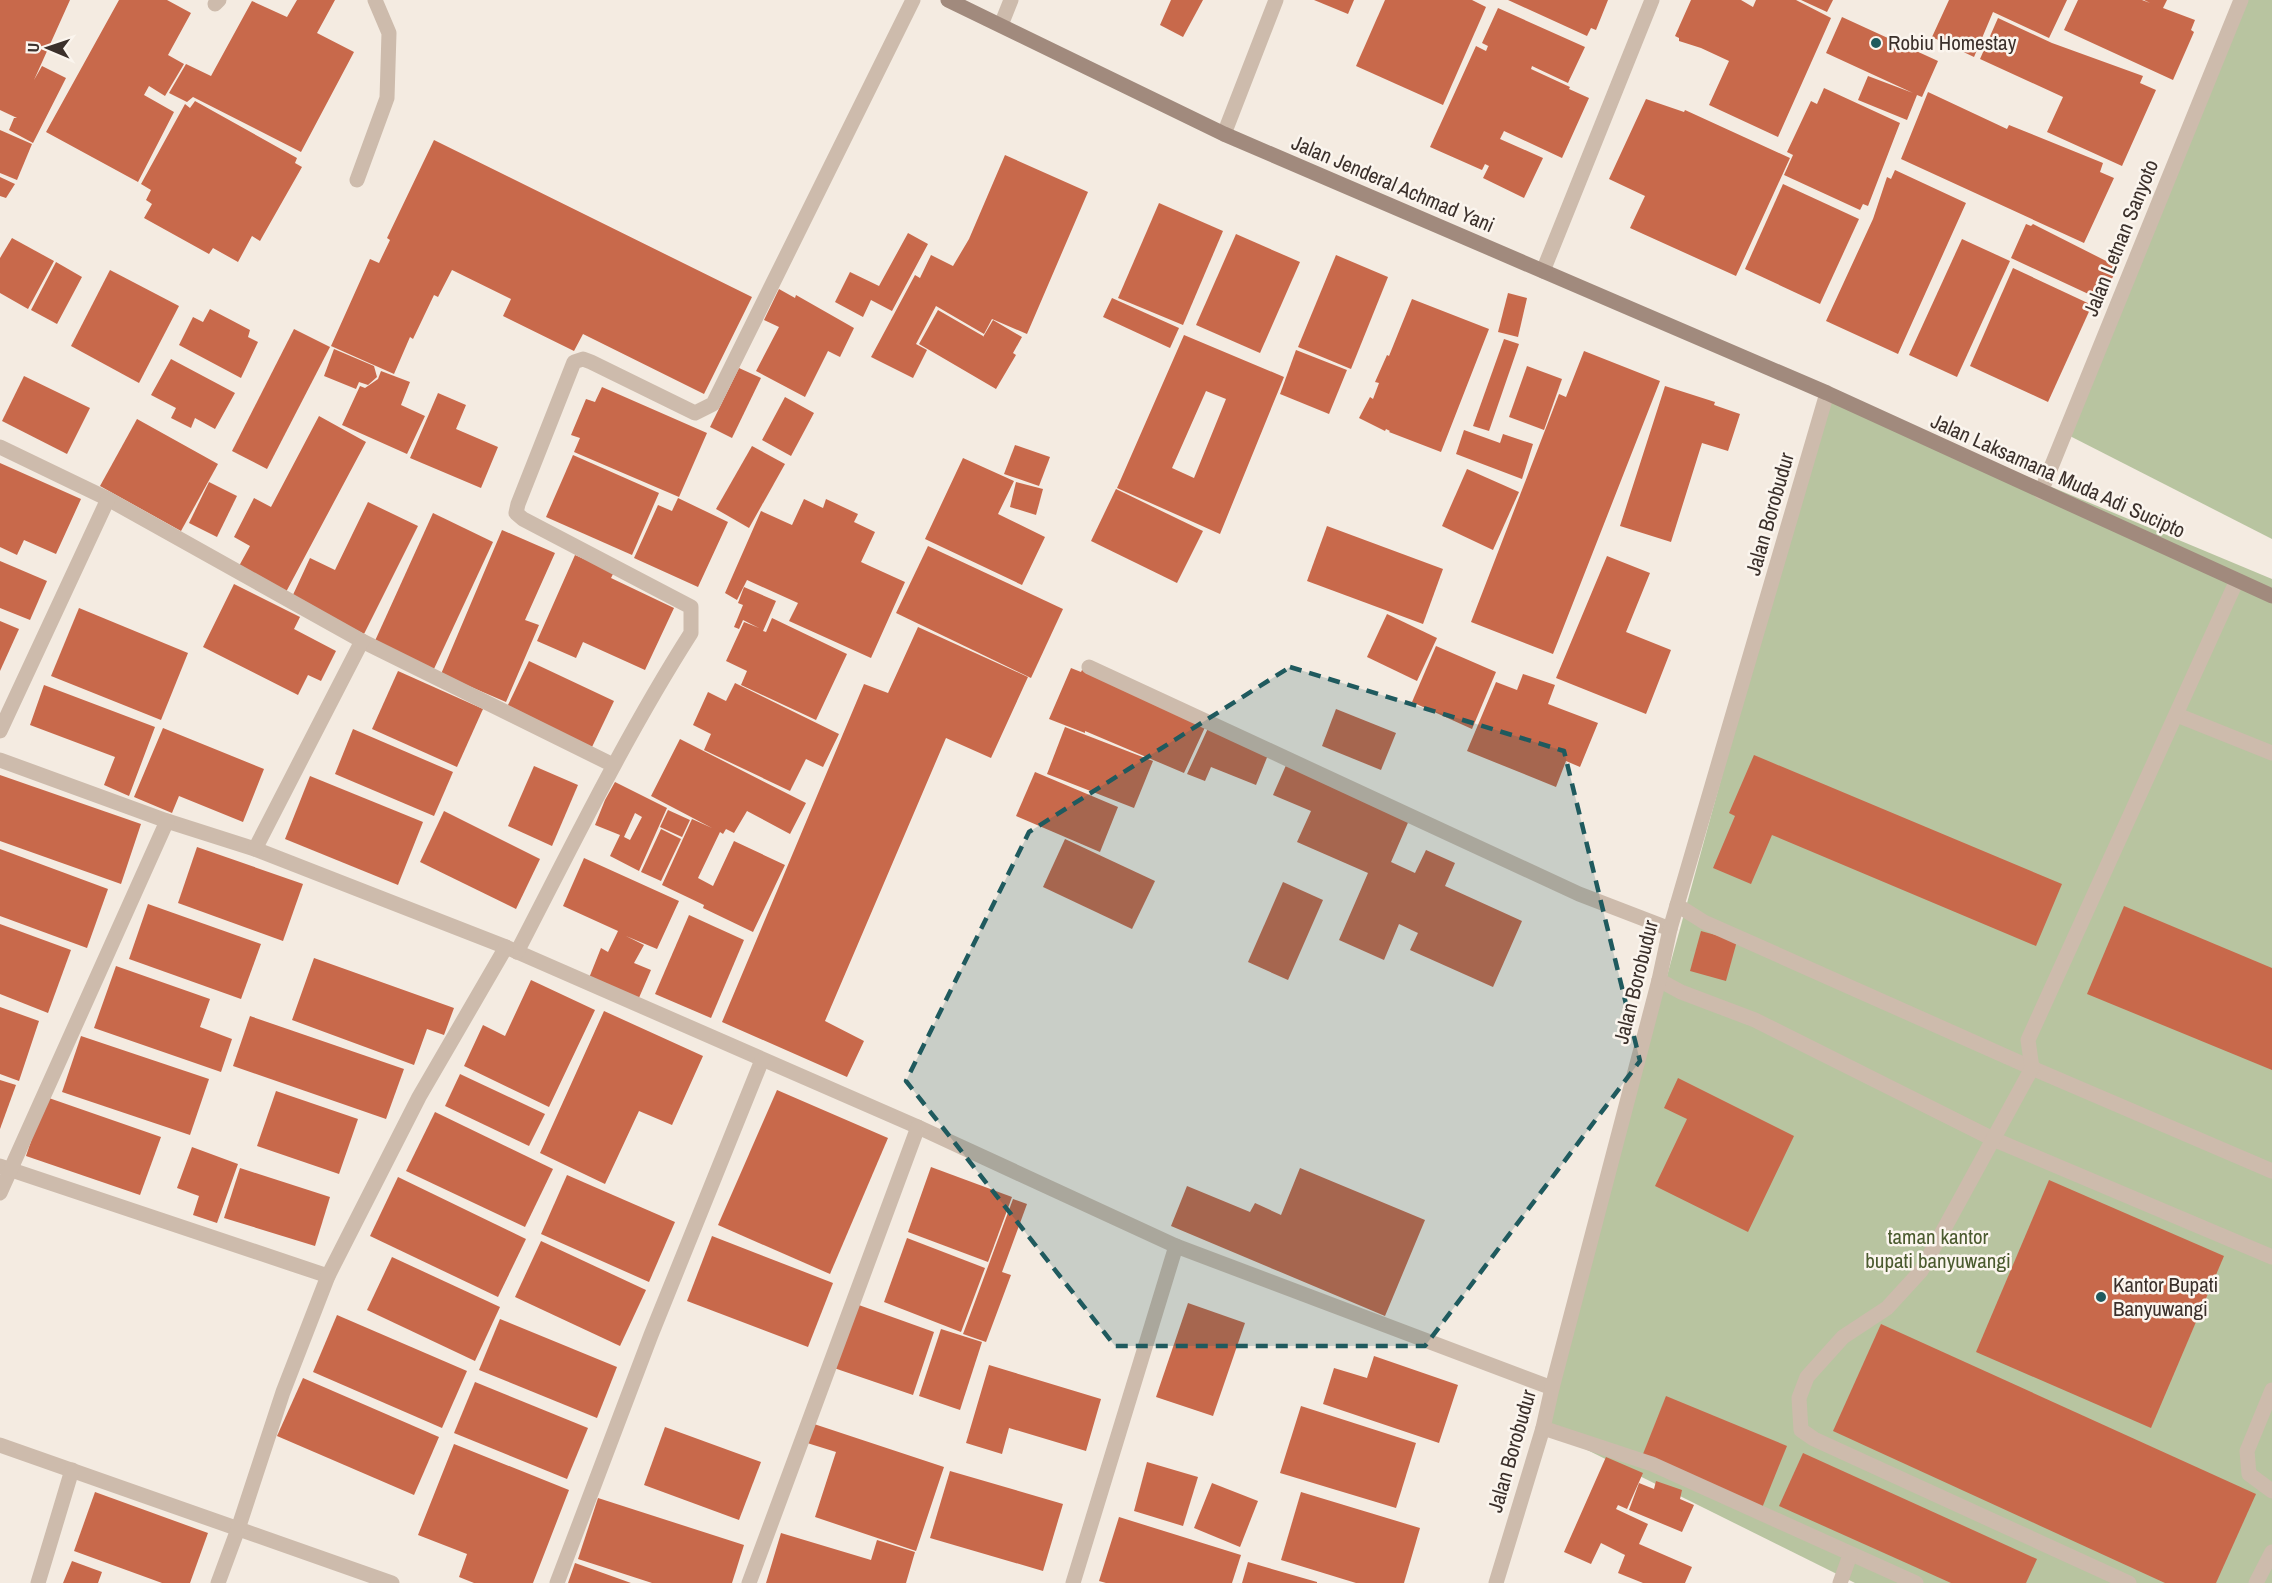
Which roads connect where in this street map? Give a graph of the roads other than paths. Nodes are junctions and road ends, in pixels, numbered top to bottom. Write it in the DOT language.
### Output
graph roads {
  1 [pos="375,0"];
  2 [pos="913,0"];
  3 [pos="948,0"];
  4 [pos="1011,0"];
  5 [pos="1276,0"];
  6 [pos="1652,0"];
  7 [pos="2241,0"];
  8 [pos="1001,25"];
  9 [pos="1224,134"];
  10 [pos="357,180"];
  11 [pos="1543,271"];
  12 [pos="1827,393"];
  13 [pos="0,447"];
  14 [pos="2042,492"];
  15 [pos="108,499"];
  16 [pos="2237,580"];
  17 [pos="2272,596"];
  18 [pos="362,641"];
  19 [pos="1089,667"];
  20 [pos="2177,715"];
  21 [pos="0,731"];
  22 [pos="2272,753"];
  23 [pos="0,760"];
  24 [pos="613,765"];
  25 [pos="167,821"];
  26 [pos="255,849"];
  27 [pos="1677,905"];
  28 [pos="1670,929"];
  29 [pos="512,949"];
  30 [pos="1659,980"];
  31 [pos="762,1060"];
  32 [pos="2032,1068"];
  33 [pos="918,1127"];
  34 [pos="1993,1139"];
  35 [pos="5,1168"];
  36 [pos="2272,1171"];
  37 [pos="0,1193"];
  38 [pos="1176,1246"];
  39 [pos="2272,1257"];
  40 [pos="328,1276"];
  41 [pos="1552,1388"];
  42 [pos="2272,1390"];
  43 [pos="1543,1428"];
  44 [pos="0,1445"];
  45 [pos="72,1470"];
  46 [pos="2272,1491"];
  47 [pos="238,1529"];
  48 [pos="2272,1552"];
  49 [pos="1850,1555"];
  50 [pos="38,1583"];
  51 [pos="218,1583"];
  52 [pos="392,1583"];
  53 [pos="556,1583"];
  54 [pos="749,1583"];
  55 [pos="1073,1583"];
  56 [pos="1496,1583"];
  57 [pos="1840,1583"];
  58 [pos="1916,1583"];
  59 [pos="2129,1583"];
  60 [pos="2256,1583"];
  1 -- 10 [label="street"];
  2 -- 24 [label="street"];
  3 -- 8 [label="main road, Jalan Jenderal Achmad Yani"];
  4 -- 8 [label="street"];
  5 -- 9 [label="street"];
  6 -- 11 [label="street"];
  7 -- 14 [label="street, Jalan Letnan Sanyoto"];
  8 -- 9 [label="main road, Jalan Jenderal Achmad Yani"];
  9 -- 11 [label="main road, Jalan Jenderal Achmad Yani"];
  11 -- 12 [label="main road, Jalan Jenderal Achmad Yani"];
  12 -- 14 [label="main road, Jalan Laksamana Muda Adi Sucipto"];
  12 -- 27 [label="street, Jalan Borobudur"];
  13 -- 15 [label="street"];
  14 -- 16 [label="main road, Jalan Laksamana Muda Adi Sucipto"];
  15 -- 18 [label="street"];
  15 -- 21 [label="street"];
  16 -- 17 [label="main road, Jalan Laksamana Muda Adi Sucipto"];
  16 -- 20 [label="street"];
  18 -- 24 [label="street"];
  18 -- 26 [label="street"];
  19 -- 28 [label="street"];
  20 -- 22 [label="street"];
  20 -- 32 [label="street"];
  23 -- 25 [label="street"];
  24 -- 29 [label="street"];
  25 -- 26 [label="street"];
  25 -- 35 [label="street"];
  26 -- 29 [label="street"];
  27 -- 28 [label="street, Jalan Borobudur"];
  27 -- 32 [label="street"];
  28 -- 30 [label="street, Jalan Borobudur"];
  29 -- 31 [label="street"];
  29 -- 40 [label="street"];
  30 -- 34 [label="street"];
  30 -- 41 [label="street, Jalan Borobudur"];
  31 -- 33 [label="street"];
  31 -- 53 [label="street"];
  32 -- 34 [label="street"];
  32 -- 36 [label="street"];
  33 -- 38 [label="street"];
  33 -- 54 [label="street"];
  34 -- 39 [label="street"];
  34 -- 59 [label="street"];
  35 -- 37 [label="street"];
  35 -- 40 [label="street"];
  38 -- 41 [label="street"];
  38 -- 55 [label="street"];
  40 -- 47 [label="street"];
  41 -- 43 [label="street, Jalan Borobudur"];
  42 -- 46 [label="street"];
  43 -- 49 [label="street"];
  43 -- 56 [label="street, Jalan Borobudur"];
  44 -- 45 [label="street"];
  45 -- 47 [label="street"];
  45 -- 50 [label="street"];
  47 -- 51 [label="street"];
  47 -- 52 [label="street"];
  48 -- 60 [label="street"];
  49 -- 57 [label="street"];
  49 -- 58 [label="street"];
}
